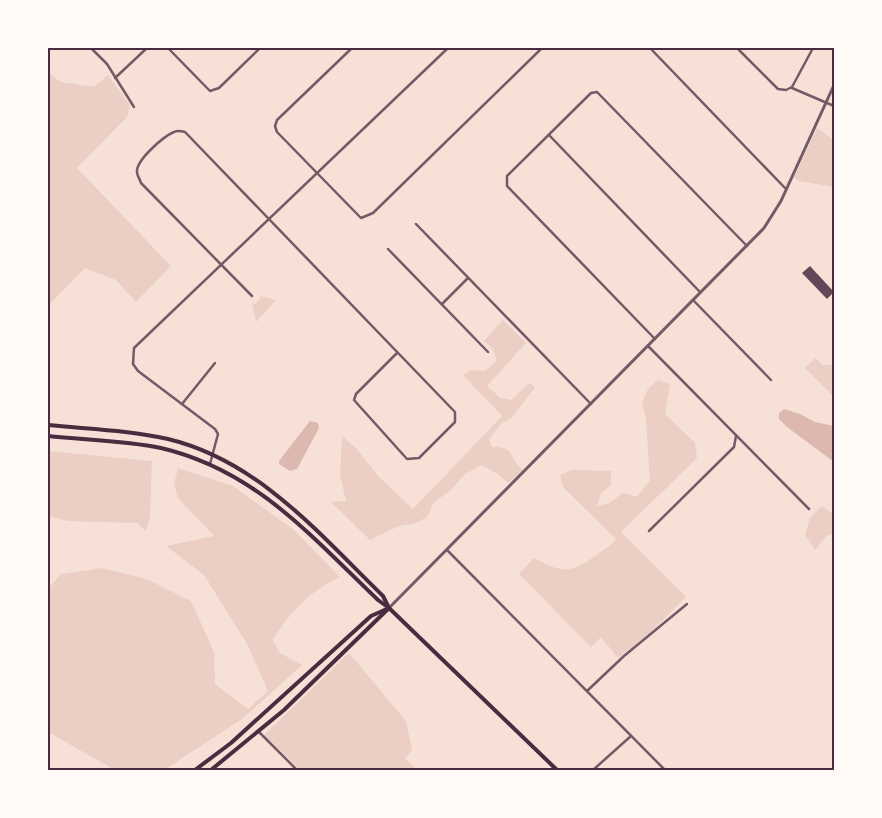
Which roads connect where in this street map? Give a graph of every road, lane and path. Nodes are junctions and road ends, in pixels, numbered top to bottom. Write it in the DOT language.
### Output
graph roads {
  1 [pos="90,48"];
  2 [pos="146,48"];
  3 [pos="168,48"];
  4 [pos="260,48"];
  5 [pos="352,48"];
  6 [pos="448,48"];
  7 [pos="542,48"];
  8 [pos="650,48"];
  9 [pos="737,48"];
  10 [pos="813,48"];
  11 [pos="115,78"];
  12 [pos="834,86"];
  13 [pos="792,87"];
  14 [pos="827,102"];
  15 [pos="834,106"];
  16 [pos="134,107"];
  17 [pos="549,135"];
  18 [pos="317,173"];
  19 [pos="786,189"];
  20 [pos="268,220"];
  21 [pos="416,224"];
  22 [pos="747,246"];
  23 [pos="388,249"];
  24 [pos="221,265"];
  25 [pos="468,278"];
  26 [pos="701,292"];
  27 [pos="252,296"];
  28 [pos="693,300"];
  29 [pos="442,304"];
  30 [pos="655,339"];
  31 [pos="648,346"];
  32 [pos="488,352"];
  33 [pos="397,353"];
  34 [pos="215,363"];
  35 [pos="771,380"];
  36 [pos="182,404"];
  37 [pos="591,404"];
  38 [pos="48,425"];
  39 [pos="101,430"];
  40 [pos="48,436"];
  41 [pos="736,436"];
  42 [pos="100,441"];
  43 [pos="213,454"];
  44 [pos="210,464"];
  45 [pos="809,509"];
  46 [pos="649,531"];
  47 [pos="447,550"];
  48 [pos="687,604"];
  49 [pos="389,608"];
  50 [pos="587,691"];
  51 [pos="259,732"];
  52 [pos="631,735"];
  53 [pos="195,770"];
  54 [pos="211,770"];
  55 [pos="297,770"];
  56 [pos="557,770"];
  57 [pos="594,770"];
  58 [pos="665,770"];
  1 -- 11 [label="street"];
  2 -- 11 [label="street"];
  3 -- 4 [label="street"];
  5 -- 18 [label="street"];
  6 -- 18 [label="street"];
  7 -- 18 [label="street"];
  8 -- 19 [label="street"];
  9 -- 13 [label="street"];
  10 -- 13 [label="street"];
  11 -- 16 [label="street"];
  12 -- 14 [label="street"];
  13 -- 14 [label="street"];
  14 -- 15 [label="street"];
  14 -- 19 [label="street"];
  17 -- 22 [label="street"];
  17 -- 26 [label="street"];
  17 -- 30 [label="street"];
  18 -- 20 [label="street"];
  19 -- 22 [label="street"];
  20 -- 24 [label="street"];
  20 -- 24 [label="street"];
  20 -- 33 [label="street"];
  21 -- 25 [label="street"];
  22 -- 26 [label="street"];
  23 -- 29 [label="street"];
  24 -- 27 [label="street"];
  24 -- 36 [label="street"];
  25 -- 29 [label="street"];
  25 -- 37 [label="street"];
  26 -- 28 [label="street"];
  28 -- 30 [label="street"];
  28 -- 35 [label="street"];
  29 -- 32 [label="street"];
  30 -- 31 [label="street"];
  31 -- 37 [label="street"];
  31 -- 41 [label="street"];
  33 -- 33 [label="street"];
  34 -- 36 [label="street"];
  36 -- 43 [label="street"];
  37 -- 47 [label="street"];
  38 -- 39 [label="main road"];
  39 -- 42 [label="street"];
  39 -- 43 [label="main road"];
  40 -- 42 [label="main road"];
  41 -- 45 [label="street"];
  41 -- 46 [label="street"];
  42 -- 44 [label="main road"];
  43 -- 44 [label="street"];
  43 -- 49 [label="main road"];
  44 -- 49 [label="main road"];
  47 -- 49 [label="street"];
  47 -- 50 [label="street"];
  48 -- 50 [label="street"];
  49 -- 51 [label="main road"];
  49 -- 53 [label="main road"];
  49 -- 56 [label="main road"];
  50 -- 52 [label="street"];
  51 -- 54 [label="main road"];
  51 -- 55 [label="street"];
  52 -- 57 [label="street"];
  52 -- 58 [label="street"];
}
